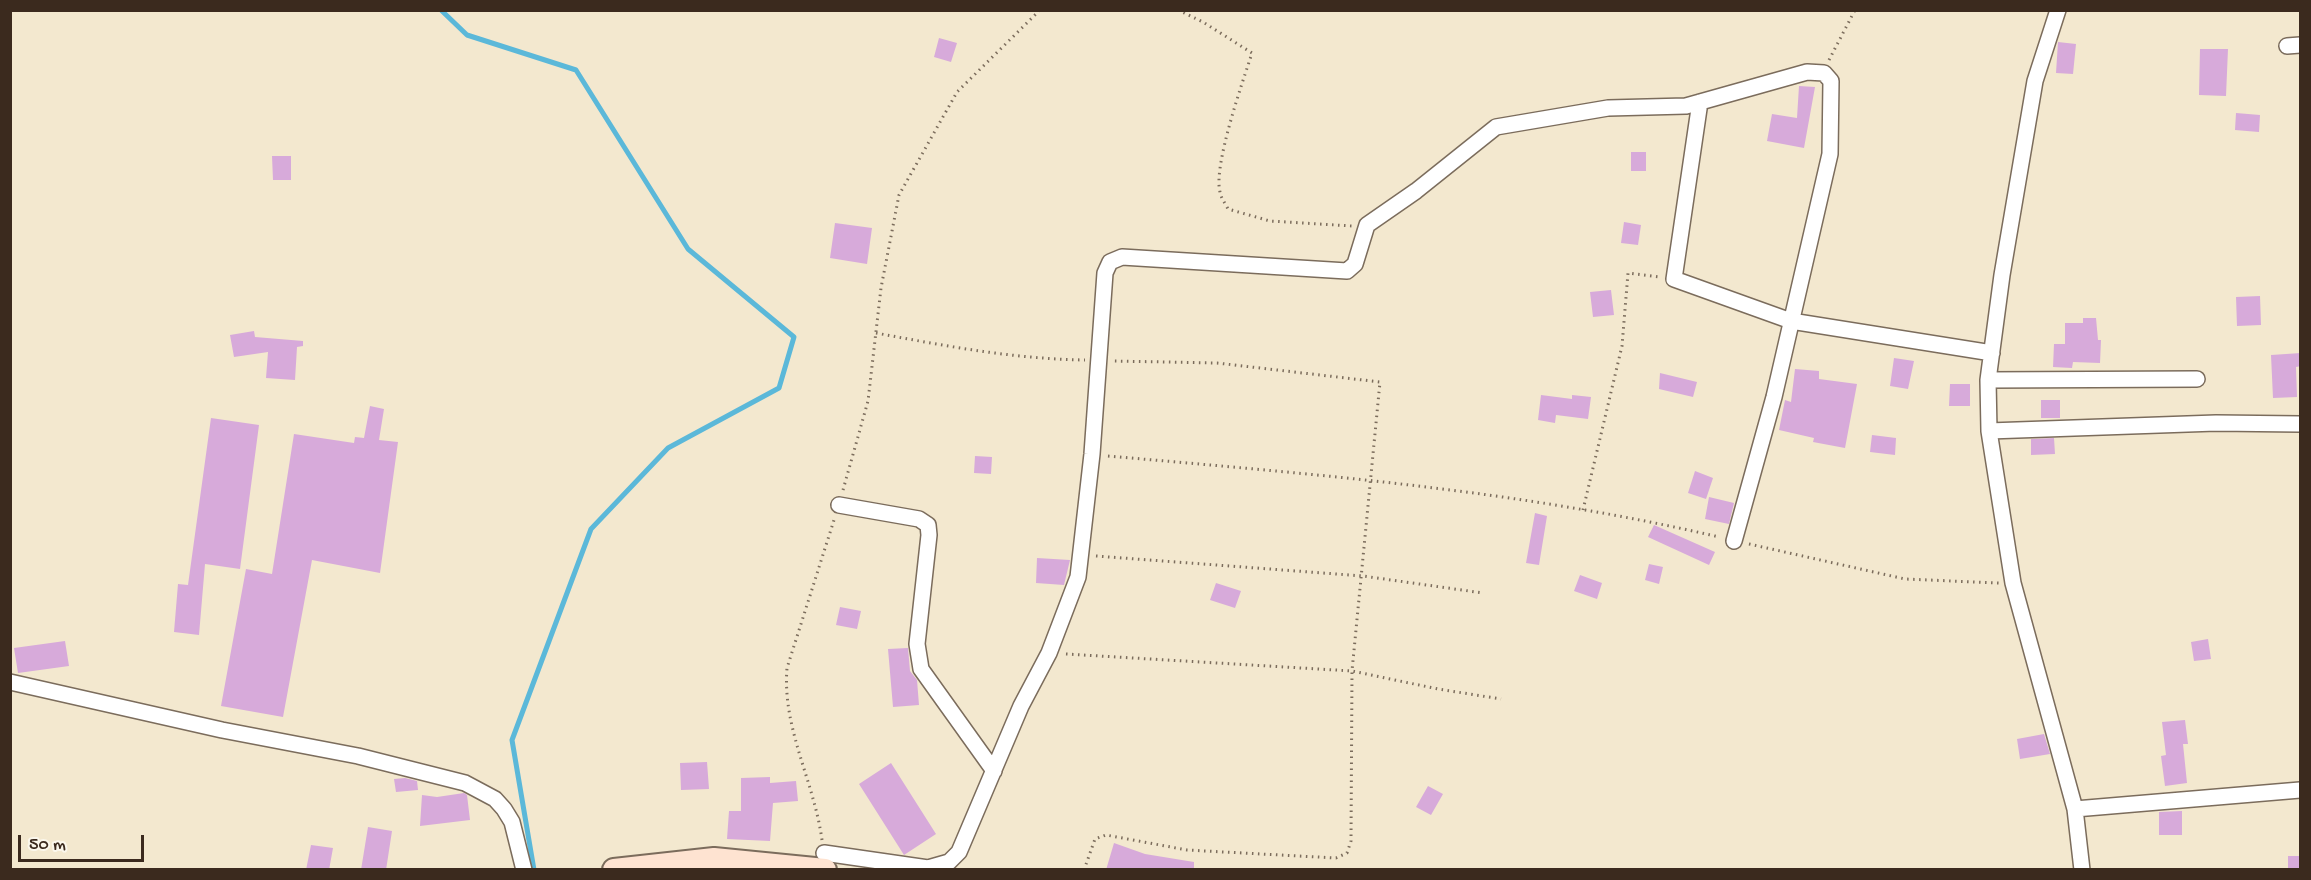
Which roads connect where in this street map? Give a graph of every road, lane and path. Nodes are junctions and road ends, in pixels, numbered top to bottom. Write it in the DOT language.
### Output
graph roads {
  1 [pos="1040,10"];
  2 [pos="1178,10"];
  3 [pos="1855,10"];
  4 [pos="2058,10"];
  5 [pos="1824,73"];
  6 [pos="1700,102"];
  7 [pos="1367,225"];
  8 [pos="1674,279"];
  9 [pos="1791,321"];
  10 [pos="876,333"];
  11 [pos="1992,353"];
  12 [pos="1097,360"];
  13 [pos="2197,379"];
  14 [pos="1988,380"];
  15 [pos="2301,424"];
  16 [pos="1989,431"];
  17 [pos="1092,454"];
  18 [pos="1371,481"];
  19 [pos="839,505"];
  20 [pos="1583,510"];
  21 [pos="1734,541"];
  22 [pos="1082,555"];
  23 [pos="1363,576"];
  24 [pos="2013,583"];
  25 [pos="1483,593"];
  26 [pos="1050,653"];
  27 [pos="1352,671"];
  28 [pos="10,682"];
  29 [pos="1501,699"];
  30 [pos="994,771"];
  31 [pos="2301,789"];
  32 [pos="2075,809"];
  33 [pos="824,861"];
  34 [pos="524,870"];
  35 [pos="614,870"];
  36 [pos="1084,870"];
  37 [pos="2082,870"];
  1 -- 10 [label="path"];
  2 -- 7 [label="path"];
  3 -- 5 [label="path"];
  4 -- 11 [label="street"];
  5 -- 6 [label="street"];
  5 -- 9 [label="street"];
  6 -- 7 [label="street"];
  6 -- 8 [label="street"];
  7 -- 12 [label="street"];
  8 -- 9 [label="street"];
  8 -- 20 [label="path"];
  9 -- 11 [label="street"];
  9 -- 21 [label="street"];
  10 -- 12 [label="path"];
  10 -- 19 [label="path"];
  11 -- 14 [label="street"];
  12 -- 17 [label="street"];
  12 -- 18 [label="path"];
  13 -- 14 [label="street"];
  14 -- 16 [label="street"];
  15 -- 16 [label="street"];
  16 -- 24 [label="street"];
  17 -- 18 [label="path"];
  17 -- 22 [label="street"];
  18 -- 20 [label="path"];
  18 -- 23 [label="path"];
  19 -- 30 [label="street"];
  19 -- 33 [label="path"];
  20 -- 21 [label="path"];
  21 -- 24 [label="path"];
  22 -- 23 [label="path"];
  22 -- 26 [label="street"];
  23 -- 25 [label="path"];
  23 -- 27 [label="path"];
  24 -- 32 [label="street"];
  26 -- 27 [label="path"];
  26 -- 30 [label="street"];
  27 -- 29 [label="path"];
  27 -- 36 [label="path"];
  28 -- 34 [label="street"];
  30 -- 33 [label="street"];
  31 -- 32 [label="street"];
  32 -- 37 [label="street"];
  33 -- 35 [label="main road"];
}
